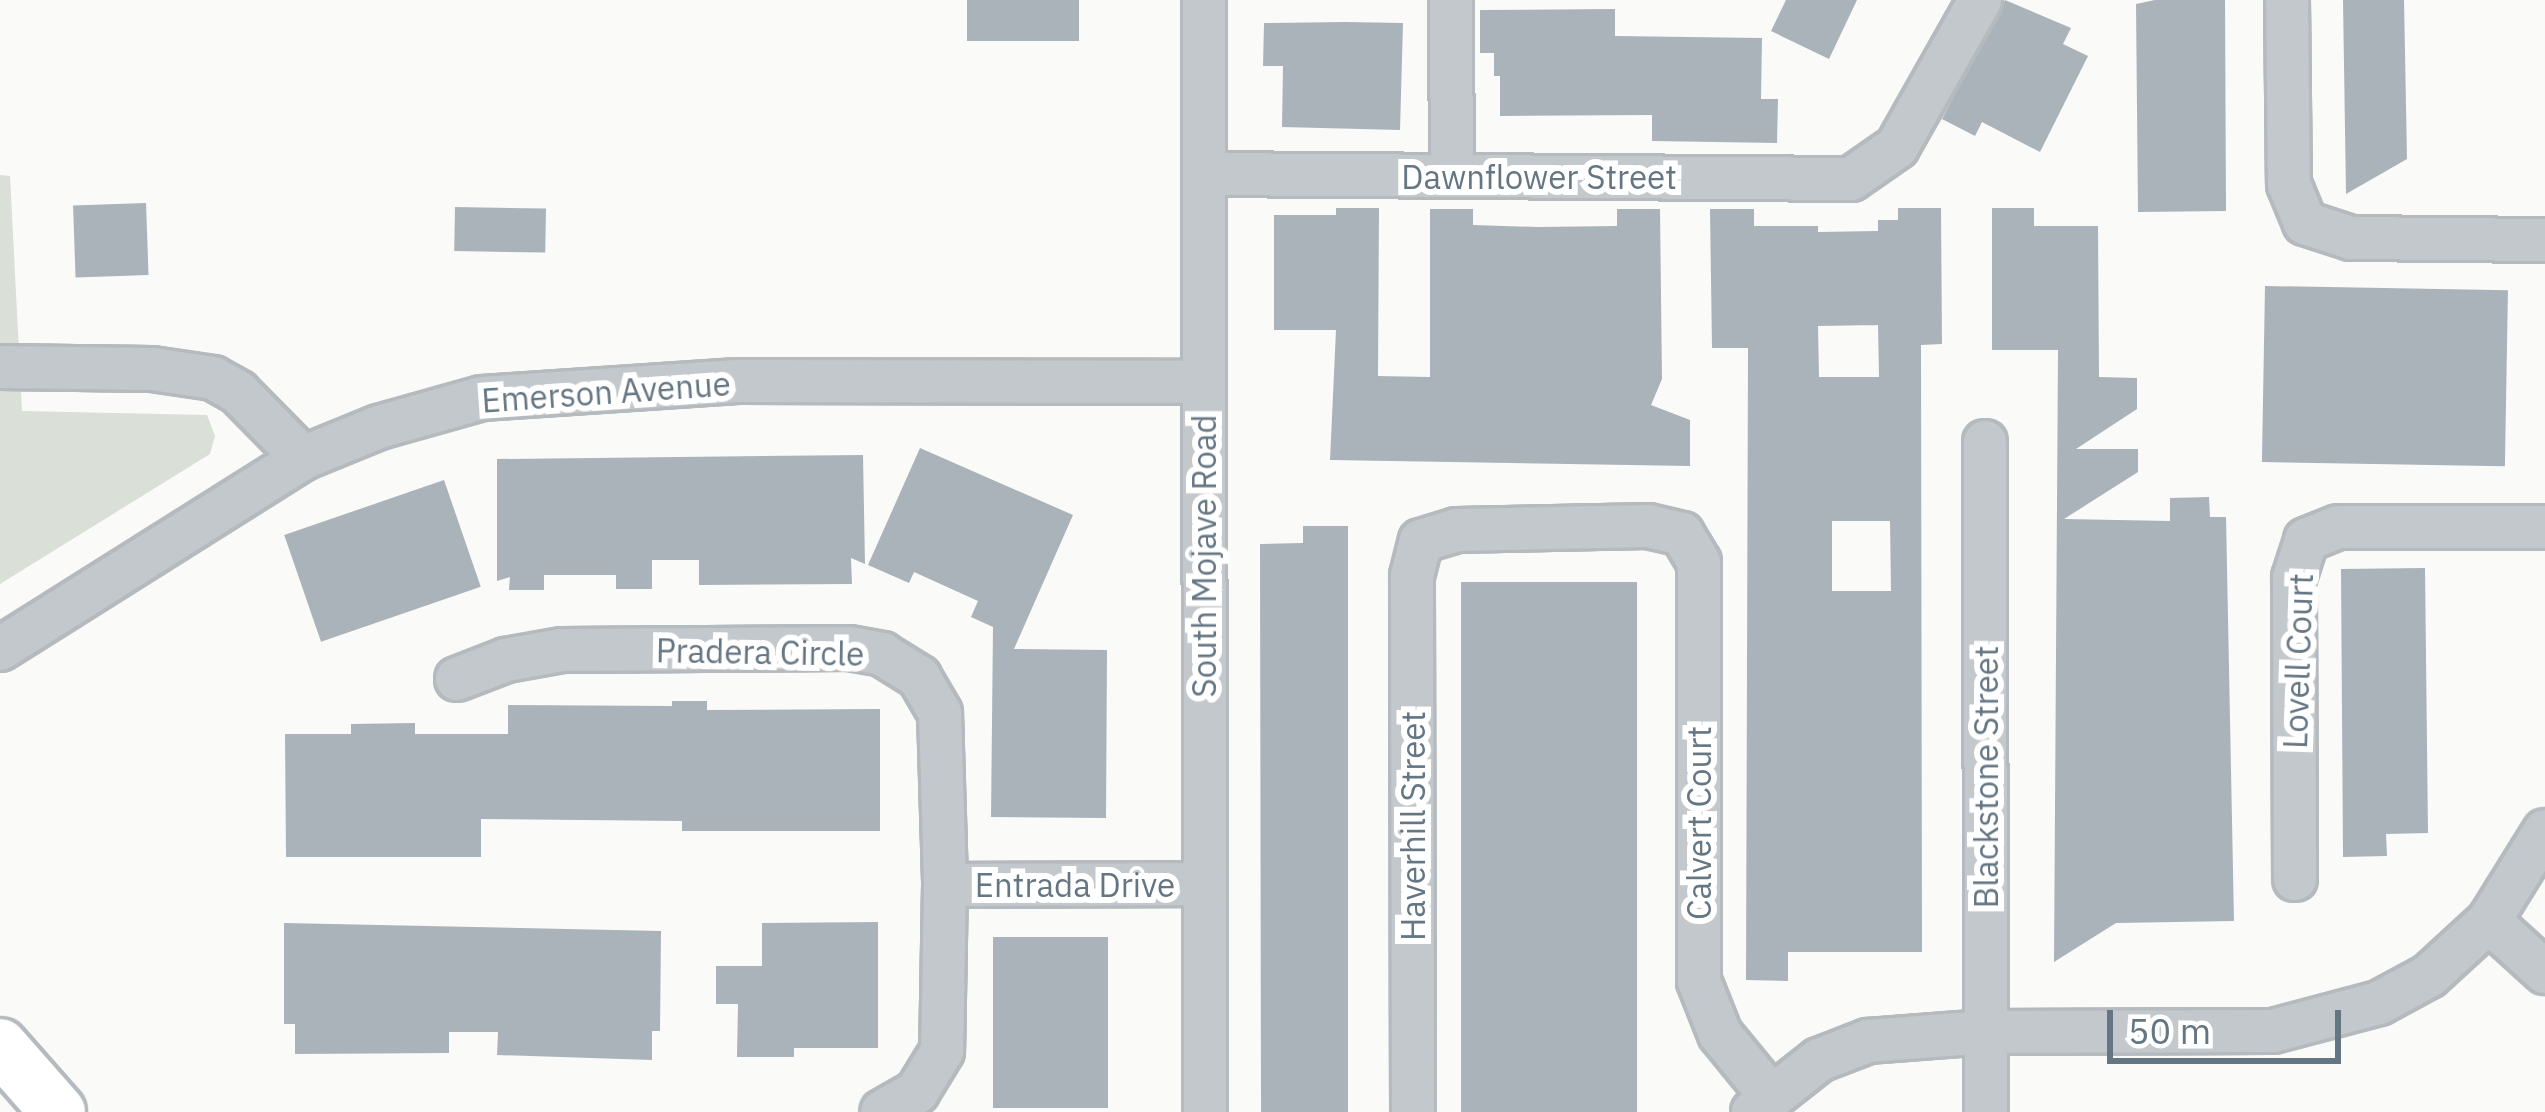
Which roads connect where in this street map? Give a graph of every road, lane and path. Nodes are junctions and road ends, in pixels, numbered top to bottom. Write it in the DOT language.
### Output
graph roads {
  1 [pos="1204,0"];
  2 [pos="1451,0"];
  3 [pos="1980,0"];
  4 [pos="2287,0"];
  5 [pos="1204,174"];
  6 [pos="1452,176"];
  7 [pos="2545,240"];
  8 [pos="0,367"];
  9 [pos="1204,382"];
  10 [pos="1985,442"];
  11 [pos="303,458"];
  12 [pos="2545,527"];
  13 [pos="1682,534"];
  14 [pos="0,649"];
  15 [pos="457,679"];
  16 [pos="2545,831"];
  17 [pos="2294,879"];
  18 [pos="1205,884"];
  19 [pos="945,885"];
  20 [pos="2489,921"];
  21 [pos="2545,972"];
  22 [pos="1986,1032"];
  23 [pos="0,1046"];
  24 [pos="1761,1104"];
  25 [pos="58,1112"];
  26 [pos="882,1112"];
  27 [pos="1205,1112"];
  28 [pos="1413,1112"];
  29 [pos="1986,1112"];
  1 -- 5 [label="street, South Mojave Road"];
  2 -- 6 [label="street"];
  3 -- 6 [label="street, Dawnflower Street"];
  4 -- 7 [label="street"];
  5 -- 6 [label="street, Dawnflower Street"];
  5 -- 9 [label="street, South Mojave Road"];
  8 -- 11 [label="street"];
  9 -- 11 [label="street, Emerson Avenue"];
  9 -- 18 [label="street, South Mojave Road"];
  10 -- 22 [label="street, Blackstone Street"];
  11 -- 14 [label="street, Emerson Avenue"];
  12 -- 17 [label="street, Lovell Court"];
  13 -- 24 [label="street, Calvert Court"];
  13 -- 28 [label="street, Haverhill Street"];
  15 -- 19 [label="street, Pradera Circle"];
  16 -- 20 [label="street"];
  18 -- 19 [label="street, Entrada Drive"];
  18 -- 27 [label="street, South Mojave Road"];
  19 -- 26 [label="street, Pradera Circle"];
  20 -- 21 [label="street"];
  20 -- 22 [label="street"];
  22 -- 24 [label="street"];
  22 -- 29 [label="street, Blackstone Street"];
  23 -- 25 [label="main road"];
}
